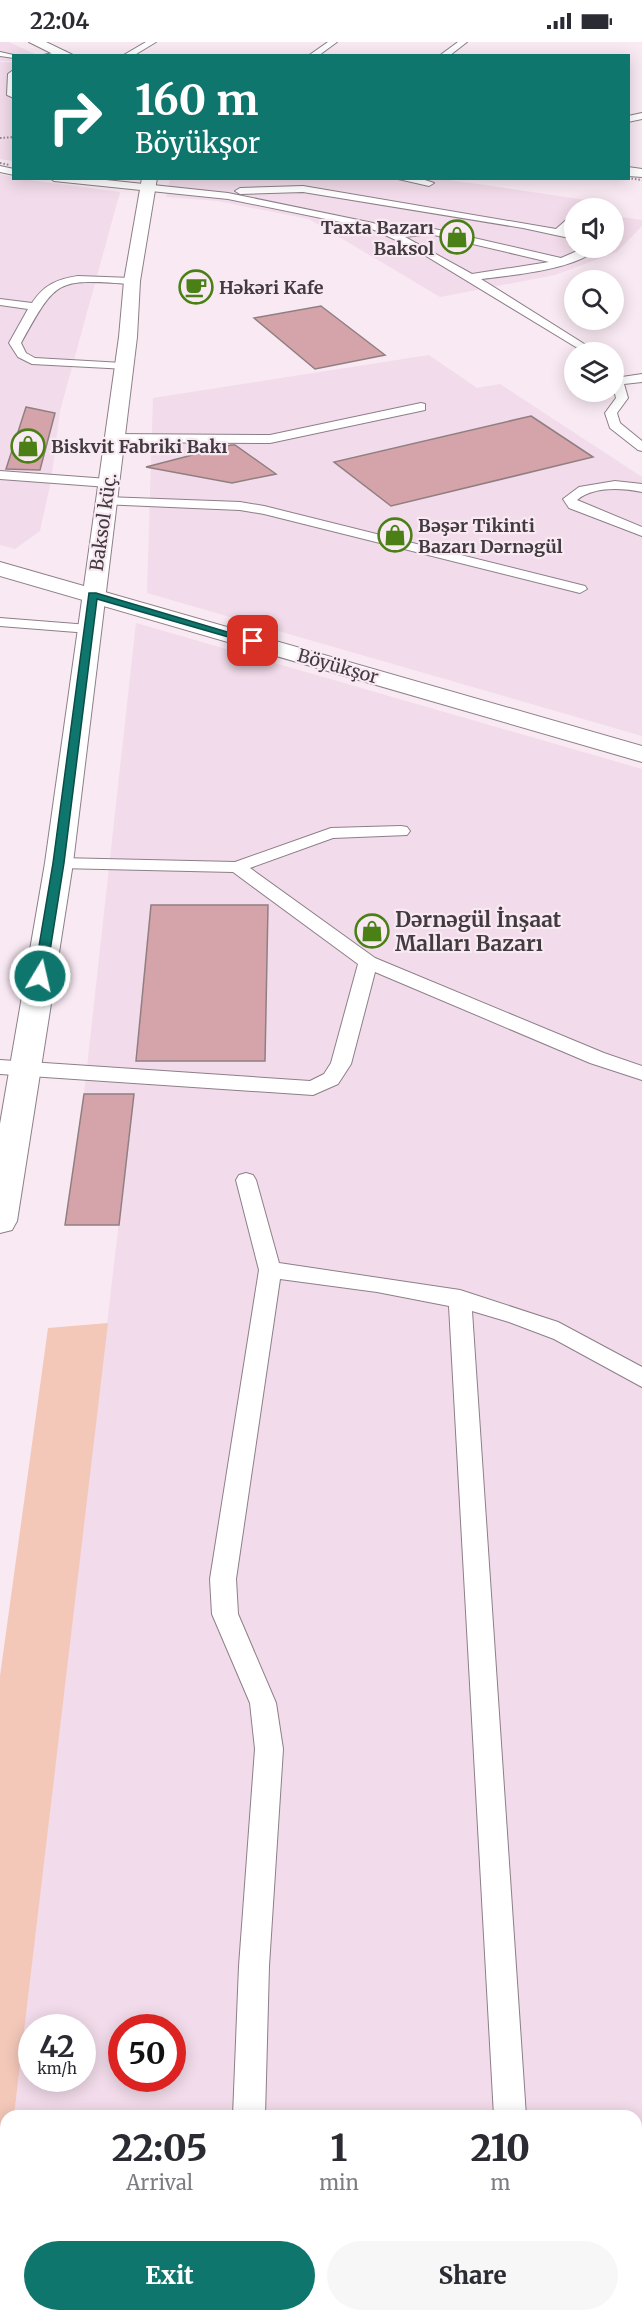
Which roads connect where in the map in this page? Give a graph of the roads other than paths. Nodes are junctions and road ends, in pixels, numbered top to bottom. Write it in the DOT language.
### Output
graph roads {
  1 [pos="35,42"];
  2 [pos="152,42"];
  3 [pos="333,42"];
  4 [pos="463,42"];
  5 [pos="66,54"];
  6 [pos="129,54"];
  7 [pos="315,54"];
  8 [pos="446,54"];
  9 [pos="12,96"];
  10 [pos="0,97"];
  11 [pos="86,180"];
  12 [pos="317,180"];
  13 [pos="410,180"];
  14 [pos="429,183"];
  15 [pos="149,184"];
  16 [pos="303,189"];
  17 [pos="228,196"];
  18 [pos="564,227"];
  19 [pos="559,232"];
  20 [pos="564,233"];
  21 [pos="394,235"];
  22 [pos="569,258"];
  23 [pos="559,261"];
  24 [pos="470,277"];
  25 [pos="132,281"];
  26 [pos="0,302"];
  27 [pos="36,307"];
  28 [pos="0,340"];
  29 [pos="575,342"];
  30 [pos="15,343"];
  31 [pos="123,366"];
  32 [pos="624,377"];
  33 [pos="642,378"];
  34 [pos="619,402"];
  35 [pos="421,408"];
  36 [pos="114,438"];
  37 [pos="642,447"];
  38 [pos="0,475"];
  39 [pos="642,488"];
  40 [pos="107,492"];
  41 [pos="642,532"];
  42 [pos="0,569"];
  43 [pos="580,589"];
  44 [pos="93,595"];
  45 [pos="0,622"];
  46 [pos="89,629"];
  47 [pos="642,754"];
  48 [pos="401,831"];
  49 [pos="59,863"];
  50 [pos="237,867"];
  51 [pos="368,962"];
  52 [pos="0,1067"];
  53 [pos="26,1068"];
  54 [pos="642,1073"];
  55 [pos="246,1180"];
  56 [pos="0,1221"];
  57 [pos="270,1270"];
  58 [pos="460,1298"];
  59 [pos="642,1378"];
  60 [pos="249,2110"];
  61 [pos="510,2110"];
  1 -- 5 [label="main road"];
  2 -- 6 [label="lane"];
  3 -- 7 [label="lane"];
  4 -- 8 [label="lane"];
  9 -- 10 [label="lane"];
  11 -- 15 [label="lane"];
  12 -- 16 [label="lane"];
  13 -- 14 [label="lane"];
  15 -- 17 [label="lane"];
  15 -- 25 [label="main road, Baksol küç."];
  16 -- 17 [label="lane"];
  16 -- 19 [label="lane"];
  17 -- 21 [label="lane"];
  18 -- 19 [label="lane"];
  19 -- 20 [label="lane"];
  21 -- 23 [label="lane"];
  21 -- 24 [label="lane"];
  22 -- 23 [label="lane"];
  23 -- 24 [label="lane"];
  24 -- 29 [label="lane"];
  25 -- 27 [label="lane"];
  25 -- 31 [label="main road, Baksol küç."];
  26 -- 27 [label="lane"];
  27 -- 30 [label="lane"];
  28 -- 30 [label="lane"];
  30 -- 31 [label="lane"];
  31 -- 36 [label="main road, Baksol küç."];
  32 -- 33 [label="lane"];
  34 -- 37 [label="lane"];
  35 -- 36 [label="lane"];
  36 -- 40 [label="main road, Baksol küç."];
  38 -- 40 [label="lane"];
  39 -- 41 [label="lane"];
  40 -- 43 [label="lane"];
  40 -- 44 [label="main road, Baksol küç."];
  42 -- 44 [label="main road, Böyükşor"];
  44 -- 46 [label="main road, Baksol küç."];
  44 -- 47 [label="main road, Böyükşor"];
  45 -- 46 [label="lane"];
  46 -- 49 [label="main road, Baksol küç."];
  48 -- 50 [label="lane"];
  49 -- 50 [label="lane"];
  49 -- 53 [label="main road, Baksol küç."];
  50 -- 51 [label="lane"];
  51 -- 53 [label="lane"];
  51 -- 54 [label="lane"];
  52 -- 53 [label="lane"];
  53 -- 56 [label="main road, Baksol küç."];
  55 -- 57 [label="lane"];
  57 -- 58 [label="lane"];
  57 -- 60 [label="lane"];
  58 -- 59 [label="lane"];
  58 -- 61 [label="lane"];
}
